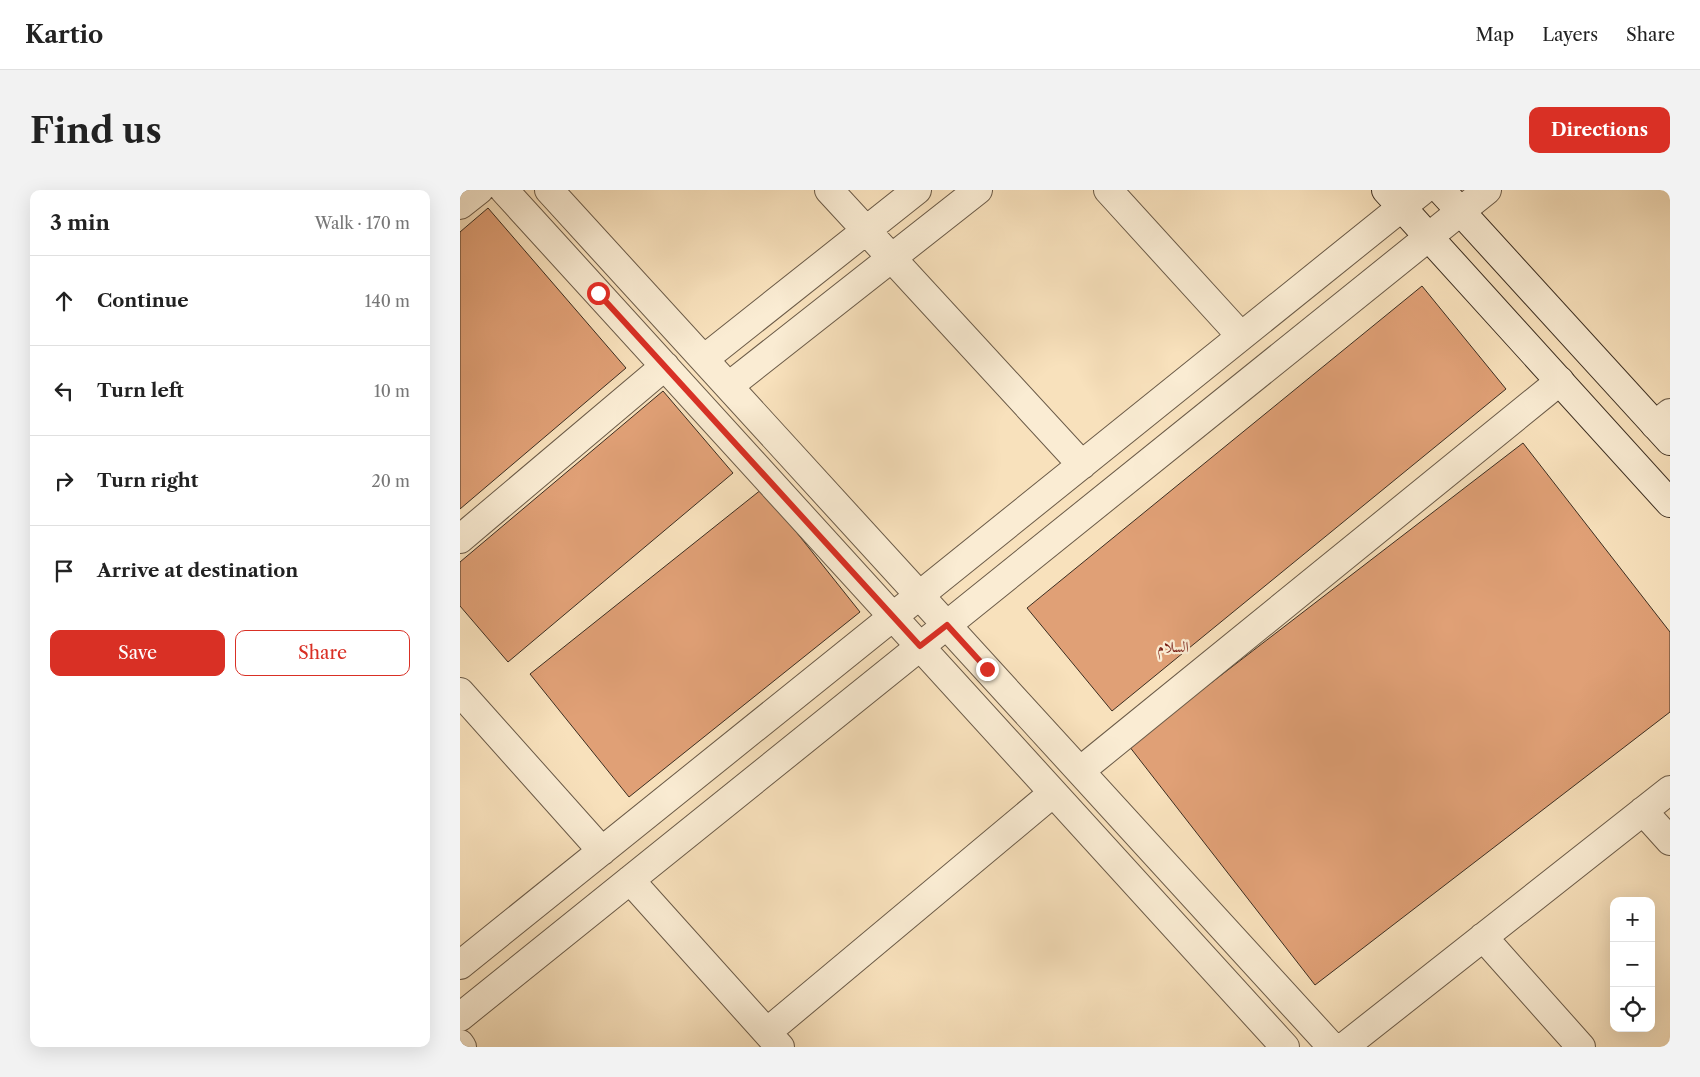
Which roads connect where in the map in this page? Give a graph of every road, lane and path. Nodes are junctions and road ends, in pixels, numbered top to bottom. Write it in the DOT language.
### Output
graph roads {
  1 [pos="479,190"];
  2 [pos="504,190"];
  3 [pos="549,190"];
  4 [pos="829,190"];
  5 [pos="917,190"];
  6 [pos="978,190"];
  7 [pos="1108,190"];
  8 [pos="1441,190"];
  9 [pos="1487,190"];
  10 [pos="1404,196"];
  11 [pos="460,205"];
  12 [pos="1461,212"];
  13 [pos="866,230"];
  14 [pos="1430,236"];
  15 [pos="892,258"];
  16 [pos="1241,336"];
  17 [pos="704,359"];
  18 [pos="665,366"];
  19 [pos="1560,381"];
  20 [pos="729,386"];
  21 [pos="1665,427"];
  22 [pos="1082,465"];
  23 [pos="1670,503"];
  24 [pos="460,539"];
  25 [pos="920,595"];
  26 [pos="893,616"];
  27 [pos="947,625"];
  28 [pos="920,646"];
  29 [pos="460,692"];
  30 [pos="1080,771"];
  31 [pos="1670,790"];
  32 [pos="1054,793"];
  33 [pos="1643,811"];
  34 [pos="1670,841"];
  35 [pos="602,851"];
  36 [pos="630,880"];
  37 [pos="1483,937"];
  38 [pos="460,965"];
  39 [pos="460,1017"];
  40 [pos="773,1040"];
  41 [pos="1285,1047"];
  42 [pos="1332,1047"];
  43 [pos="1344,1047"];
  44 [pos="1581,1047"];
  1 -- 11 [label="street"];
  2 -- 18 [label="street"];
  3 -- 17 [label="street"];
  4 -- 13 [label="street"];
  5 -- 13 [label="street"];
  6 -- 15 [label="street"];
  7 -- 16 [label="street"];
  8 -- 12 [label="street"];
  9 -- 12 [label="street"];
  10 -- 14 [label="street"];
  10 -- 16 [label="street"];
  12 -- 14 [label="street"];
  12 -- 21 [label="street"];
  13 -- 15 [label="street"];
  13 -- 17 [label="street"];
  14 -- 19 [label="street"];
  14 -- 27 [label="street"];
  15 -- 20 [label="street"];
  15 -- 22 [label="street"];
  16 -- 22 [label="street"];
  17 -- 20 [label="street"];
  18 -- 24 [label="street"];
  18 -- 26 [label="street"];
  19 -- 23 [label="street"];
  19 -- 30 [label="street"];
  20 -- 25 [label="street"];
  22 -- 25 [label="street"];
  25 -- 26 [label="street"];
  25 -- 27 [label="street"];
  26 -- 28 [label="street"];
  26 -- 35 [label="street"];
  27 -- 28 [label="street"];
  27 -- 30 [label="street"];
  28 -- 32 [label="street"];
  28 -- 36 [label="street"];
  29 -- 35 [label="street"];
  30 -- 42 [label="street"];
  31 -- 33 [label="street"];
  32 -- 40 [label="street"];
  32 -- 41 [label="street"];
  33 -- 34 [label="street"];
  33 -- 37 [label="street"];
  35 -- 38 [label="street"];
  36 -- 39 [label="street"];
  36 -- 40 [label="street"];
  37 -- 43 [label="street"];
  37 -- 44 [label="street"];
}
